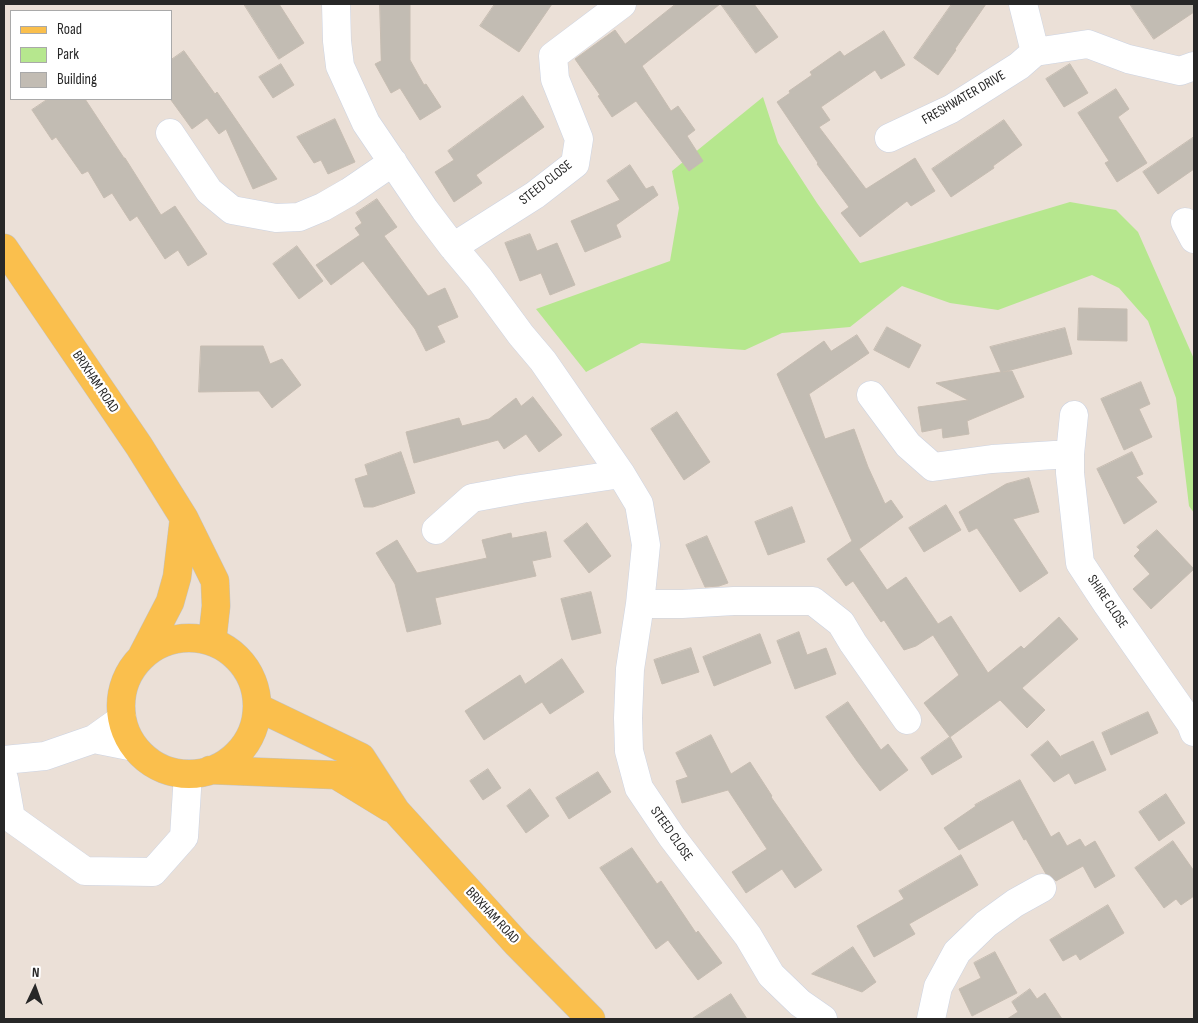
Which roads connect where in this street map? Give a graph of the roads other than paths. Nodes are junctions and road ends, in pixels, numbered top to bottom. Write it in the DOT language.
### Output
graph roads {
  1 [pos="336,4"];
  2 [pos="622,4"];
  3 [pos="1023,4"];
  4 [pos="1035,52"];
  5 [pos="1194,66"];
  6 [pos="170,134"];
  7 [pos="889,138"];
  8 [pos="393,162"];
  9 [pos="453,247"];
  10 [pos="4,248"];
  11 [pos="871,396"];
  12 [pos="1074,415"];
  13 [pos="1070,454"];
  14 [pos="621,474"];
  15 [pos="184,518"];
  16 [pos="436,530"];
  17 [pos="640,604"];
  18 [pos="212,642"];
  19 [pos="142,656"];
  20 [pos="257,707"];
  21 [pos="122,718"];
  22 [pos="907,720"];
  23 [pos="1194,732"];
  24 [pos="94,739"];
  25 [pos="134,747"];
  26 [pos="4,760"];
  27 [pos="199,772"];
  28 [pos="4,778"];
  29 [pos="396,811"];
  30 [pos="1042,888"];
  31 [pos="591,1019"];
  32 [pos="823,1019"];
  33 [pos="931,1019"];
  1 -- 8 [label="street, STEED CLOSE"];
  2 -- 9 [label="street, STEED CLOSE"];
  3 -- 4 [label="street"];
  4 -- 5 [label="street"];
  4 -- 7 [label="street, FRESHWATER DRIVE"];
  6 -- 8 [label="street"];
  8 -- 9 [label="street, STEED CLOSE"];
  9 -- 14 [label="street, STEED CLOSE"];
  10 -- 15 [label="main road, BRIXHAM ROAD"];
  11 -- 13 [label="street"];
  12 -- 13 [label="street, SHIRE CLOSE"];
  13 -- 23 [label="street, SHIRE CLOSE"];
  14 -- 16 [label="street"];
  14 -- 17 [label="street, STEED CLOSE"];
  15 -- 18 [label="main road, BRIXHAM ROAD"];
  15 -- 19 [label="main road, BRIXHAM ROAD"];
  17 -- 22 [label="street"];
  17 -- 32 [label="street, STEED CLOSE"];
  18 -- 19 [label="main road, BRIXHAM ROAD"];
  18 -- 20 [label="main road, BRIXHAM ROAD"];
  19 -- 21 [label="main road, BRIXHAM ROAD"];
  20 -- 27 [label="main road, BRIXHAM ROAD"];
  20 -- 29 [label="main road, BRIXHAM ROAD"];
  21 -- 24 [label="street"];
  21 -- 25 [label="main road, BRIXHAM ROAD"];
  24 -- 25 [label="street"];
  24 -- 26 [label="street"];
  25 -- 27 [label="main road, BRIXHAM ROAD"];
  27 -- 28 [label="street"];
  27 -- 29 [label="main road, BRIXHAM ROAD"];
  29 -- 31 [label="main road, BRIXHAM ROAD"];
  30 -- 33 [label="street"];
}
